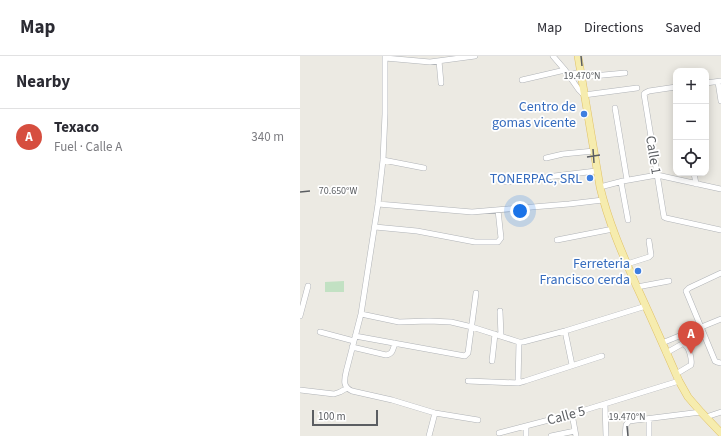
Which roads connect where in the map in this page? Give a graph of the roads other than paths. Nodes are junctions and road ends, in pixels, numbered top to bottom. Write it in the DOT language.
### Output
graph roads {
  1 [pos="475,56"];
  2 [pos="553,56"];
  3 [pos="578,56"];
  4 [pos="385,57"];
  5 [pos="429,59"];
  6 [pos="439,61"];
  7 [pos="566,72"];
  8 [pos="625,72"];
  9 [pos="581,75"];
  10 [pos="522,80"];
  11 [pos="720,82"];
  12 [pos="441,83"];
  13 [pos="709,83"];
  14 [pos="673,87"];
  15 [pos="637,88"];
  16 [pos="584,95"];
  17 [pos="721,101"];
  18 [pos="615,108"];
  19 [pos="594,151"];
  20 [pos="546,158"];
  21 [pos="383,160"];
  22 [pos="424,168"];
  23 [pos="596,171"];
  24 [pos="657,175"];
  25 [pos="695,176"];
  26 [pos="627,180"];
  27 [pos="505,182"];
  28 [pos="621,182"];
  29 [pos="696,184"];
  30 [pos="600,187"];
  31 [pos="721,189"];
  32 [pos="603,200"];
  33 [pos="378,204"];
  34 [pos="498,210"];
  35 [pos="628,220"];
  36 [pos="375,228"];
  37 [pos="613,229"];
  38 [pos="721,230"];
  39 [pos="557,240"];
  40 [pos="649,240"];
  41 [pos="627,264"];
  42 [pos="721,273"];
  43 [pos="669,281"];
  44 [pos="308,286"];
  45 [pos="638,287"];
  46 [pos="476,293"];
  47 [pos="646,306"];
  48 [pos="500,311"];
  49 [pos="361,314"];
  50 [pos="300,316"];
  51 [pos="721,319"];
  52 [pos="472,327"];
  53 [pos="702,328"];
  54 [pos="565,331"];
  55 [pos="320,332"];
  56 [pos="498,335"];
  57 [pos="354,339"];
  58 [pos="519,342"];
  59 [pos="395,343"];
  60 [pos="662,343"];
  61 [pos="352,347"];
  62 [pos="666,353"];
  63 [pos="602,356"];
  64 [pos="492,361"];
  65 [pos="720,363"];
  66 [pos="572,366"];
  67 [pos="678,378"];
  68 [pos="468,381"];
  69 [pos="518,383"];
  70 [pos="347,388"];
  71 [pos="300,390"];
  72 [pos="605,404"];
  73 [pos="721,412"];
  74 [pos="435,413"];
  75 [pos="572,414"];
  76 [pos="703,415"];
  77 [pos="649,419"];
  78 [pos="478,420"];
  79 [pos="526,426"];
  80 [pos="499,433"];
  81 [pos="575,433"];
  82 [pos="721,433"];
  83 [pos="429,436"];
  84 [pos="526,436"];
  85 [pos="551,436"];
  86 [pos="606,436"];
  87 [pos="624,436"];
  88 [pos="649,436"];
  1 -- 6 [label="street"];
  2 -- 7 [label="street"];
  3 -- 9 [label="main road"];
  4 -- 5 [label="street"];
  4 -- 21 [label="street"];
  5 -- 6 [label="street"];
  6 -- 12 [label="street"];
  7 -- 9 [label="street"];
  7 -- 10 [label="street"];
  7 -- 16 [label="street"];
  8 -- 9 [label="street"];
  9 -- 16 [label="main road"];
  11 -- 13 [label="street"];
  11 -- 17 [label="street"];
  14 -- 24 [label="street, Calle 1"];
  15 -- 16 [label="street"];
  16 -- 19 [label="main road"];
  18 -- 26 [label="street"];
  19 -- 20 [label="street"];
  19 -- 23 [label="main road"];
  21 -- 22 [label="street"];
  21 -- 33 [label="street"];
  23 -- 27 [label="street"];
  23 -- 30 [label="main road"];
  24 -- 26 [label="street"];
  24 -- 29 [label="street"];
  24 -- 38 [label="street, Calle 1"];
  25 -- 29 [label="street"];
  26 -- 28 [label="street"];
  28 -- 30 [label="street"];
  28 -- 35 [label="street"];
  29 -- 31 [label="street"];
  30 -- 32 [label="main road"];
  32 -- 34 [label="street"];
  32 -- 37 [label="main road"];
  33 -- 34 [label="street"];
  33 -- 36 [label="street"];
  34 -- 36 [label="street"];
  36 -- 49 [label="street"];
  37 -- 39 [label="street"];
  37 -- 41 [label="main road"];
  40 -- 41 [label="street"];
  41 -- 45 [label="main road"];
  42 -- 53 [label="street"];
  43 -- 45 [label="street"];
  44 -- 50 [label="street"];
  45 -- 47 [label="main road"];
  46 -- 52 [label="street"];
  47 -- 54 [label="street"];
  47 -- 60 [label="main road"];
  48 -- 56 [label="street"];
  49 -- 52 [label="street"];
  49 -- 57 [label="street"];
  51 -- 53 [label="street"];
  52 -- 56 [label="street"];
  52 -- 59 [label="street"];
  53 -- 60 [label="street"];
  53 -- 65 [label="street"];
  54 -- 58 [label="street"];
  54 -- 66 [label="street"];
  55 -- 57 [label="street"];
  56 -- 58 [label="street"];
  56 -- 64 [label="street"];
  57 -- 59 [label="street"];
  57 -- 61 [label="street"];
  58 -- 69 [label="street"];
  59 -- 61 [label="street"];
  60 -- 62 [label="main road"];
  61 -- 70 [label="street"];
  62 -- 67 [label="main road"];
  62 -- 67 [label="street, Calle 5"];
  63 -- 66 [label="street"];
  66 -- 69 [label="street"];
  67 -- 72 [label="street, Calle 5"];
  67 -- 76 [label="main road"];
  68 -- 69 [label="street"];
  70 -- 71 [label="street"];
  70 -- 74 [label="street"];
  72 -- 75 [label="street, Calle 5"];
  72 -- 86 [label="street"];
  73 -- 76 [label="street"];
  74 -- 78 [label="street"];
  74 -- 83 [label="street"];
  75 -- 79 [label="street, Calle 5"];
  75 -- 81 [label="street"];
  76 -- 77 [label="street"];
  76 -- 82 [label="main road"];
  77 -- 87 [label="street"];
  77 -- 88 [label="street"];
  79 -- 80 [label="street, Calle 5"];
  79 -- 84 [label="street"];
  81 -- 85 [label="street"];
}
